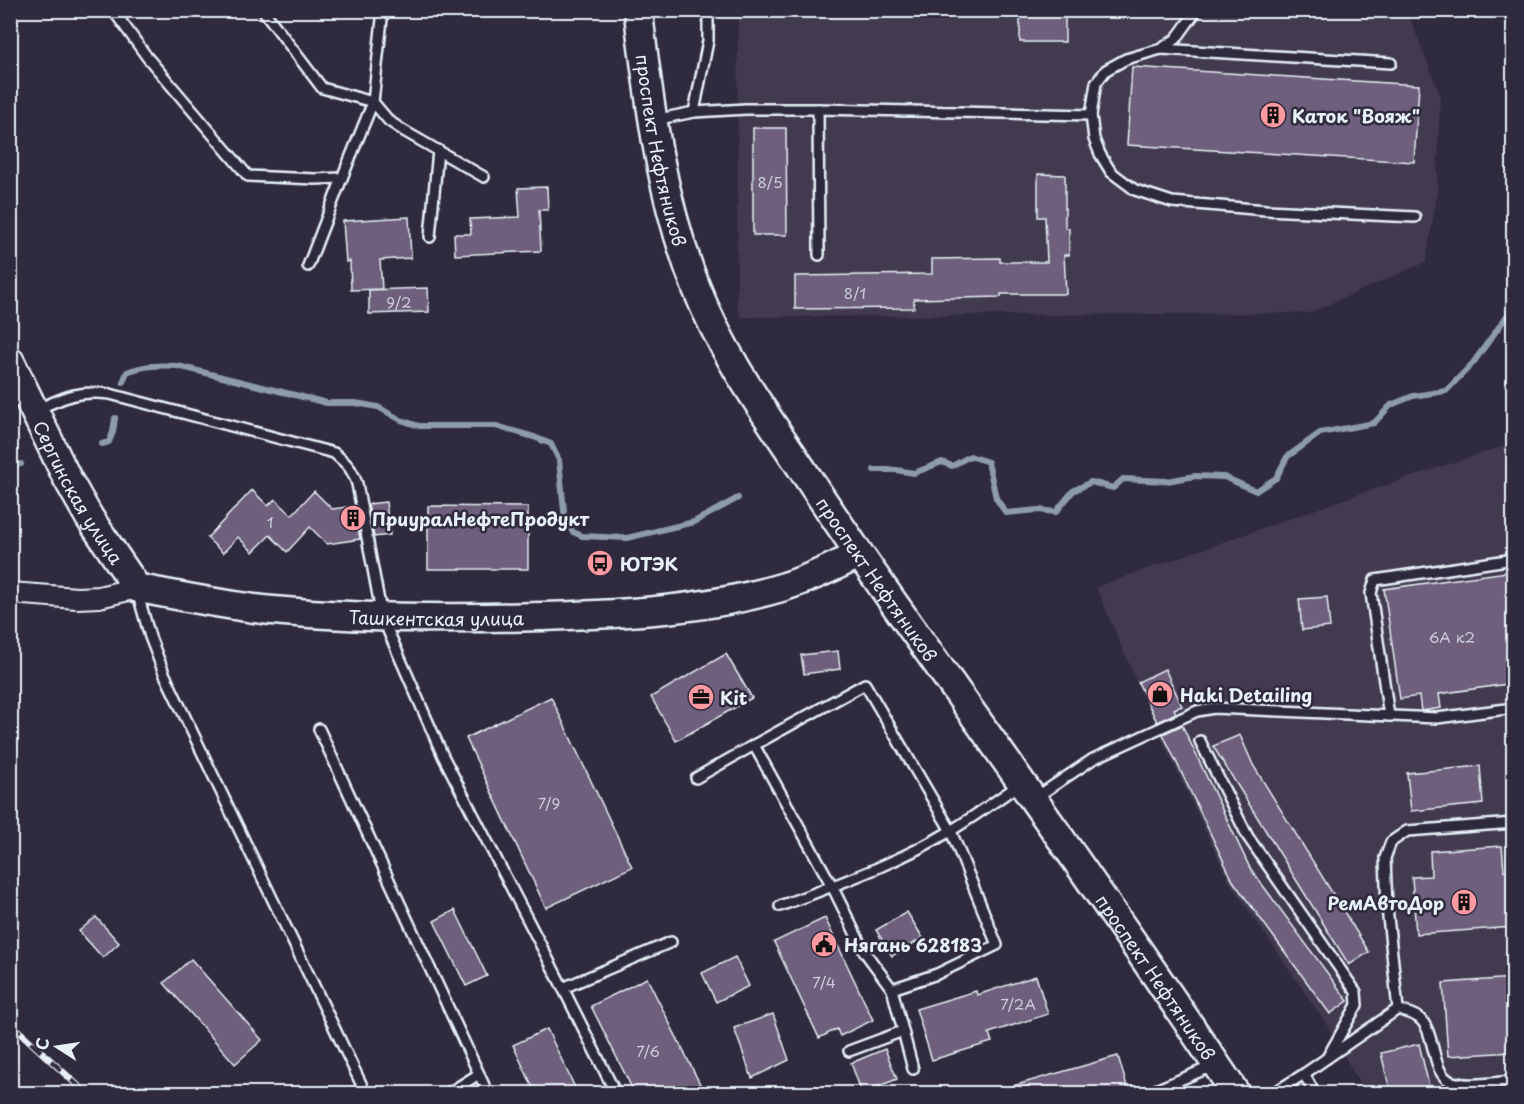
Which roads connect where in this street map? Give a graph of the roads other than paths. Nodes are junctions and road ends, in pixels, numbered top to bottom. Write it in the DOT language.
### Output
graph roads {
  1 [pos="113,10"];
  2 [pos="263,10"];
  3 [pos="383,10"];
  4 [pos="638,10"];
  5 [pos="708,10"];
  6 [pos="1197,10"];
  7 [pos="1161,49"];
  8 [pos="1391,63"];
  9 [pos="373,102"];
  10 [pos="818,109"];
  11 [pos="694,112"];
  12 [pos="1091,115"];
  13 [pos="652,120"];
  14 [pos="438,150"];
  15 [pos="484,177"];
  16 [pos="342,178"];
  17 [pos="1415,217"];
  18 [pos="430,237"];
  19 [pos="819,255"];
  20 [pos="308,266"];
  21 [pos="10,361"];
  22 [pos="35,411"];
  23 [pos="858,555"];
  24 [pos="1514,559"];
  25 [pos="137,588"];
  26 [pos="10,593"];
  27 [pos="382,617"];
  28 [pos="1514,708"];
  29 [pos="1389,716"];
  30 [pos="319,729"];
  31 [pos="1200,741"];
  32 [pos="754,745"];
  33 [pos="696,778"];
  34 [pos="1028,791"];
  35 [pos="1514,824"];
  36 [pos="951,831"];
  37 [pos="832,886"];
  38 [pos="780,906"];
  39 [pos="671,942"];
  40 [pos="563,988"];
  41 [pos="892,989"];
  42 [pos="1398,1009"];
  43 [pos="903,1031"];
  44 [pos="849,1051"];
  45 [pos="1327,1058"];
  46 [pos="1216,1064"];
  47 [pos="913,1069"];
  48 [pos="479,1074"];
  49 [pos="1304,1074"];
  50 [pos="1514,1081"];
  51 [pos="366,1094"];
  52 [pos="447,1094"];
  53 [pos="488,1094"];
  54 [pos="616,1094"];
  55 [pos="1146,1094"];
  56 [pos="1236,1094"];
  57 [pos="1272,1094"];
  58 [pos="1315,1094"];
  1 -- 16 [label="lane"];
  2 -- 9 [label="lane"];
  3 -- 9 [label="lane"];
  4 -- 13 [label="main road, проспект Нефтяников"];
  5 -- 11 [label="lane"];
  6 -- 7 [label="lane"];
  7 -- 8 [label="lane"];
  7 -- 12 [label="lane"];
  9 -- 14 [label="lane"];
  9 -- 16 [label="lane"];
  10 -- 11 [label="lane"];
  10 -- 12 [label="lane"];
  10 -- 19 [label="lane"];
  11 -- 13 [label="lane"];
  12 -- 17 [label="lane"];
  13 -- 23 [label="main road, проспект Нефтяников"];
  14 -- 15 [label="lane"];
  14 -- 18 [label="lane"];
  16 -- 20 [label="lane"];
  21 -- 22 [label="main road, Сергинская улица"];
  22 -- 25 [label="main road, Сергинская улица"];
  22 -- 27 [label="lane"];
  23 -- 27 [label="main road, Ташкентская улица"];
  23 -- 34 [label="main road, проспект Нефтяников"];
  24 -- 29 [label="lane"];
  25 -- 26 [label="street, Ташкентская улица"];
  25 -- 27 [label="main road, Ташкентская улица"];
  25 -- 51 [label="lane"];
  27 -- 40 [label="lane"];
  28 -- 29 [label="lane"];
  29 -- 34 [label="lane"];
  30 -- 48 [label="lane"];
  31 -- 45 [label="lane"];
  32 -- 33 [label="lane"];
  32 -- 36 [label="lane"];
  32 -- 37 [label="lane"];
  34 -- 36 [label="lane"];
  34 -- 46 [label="main road, проспект Нефтяников"];
  35 -- 42 [label="lane"];
  36 -- 37 [label="lane"];
  36 -- 41 [label="lane"];
  37 -- 38 [label="lane"];
  37 -- 41 [label="lane"];
  39 -- 40 [label="lane"];
  40 -- 54 [label="lane"];
  41 -- 43 [label="lane"];
  42 -- 45 [label="lane"];
  42 -- 50 [label="lane"];
  43 -- 44 [label="lane"];
  43 -- 47 [label="lane"];
  45 -- 49 [label="lane"];
  46 -- 55 [label="lane"];
  46 -- 56 [label="main road, проспект Нефтяников"];
  48 -- 52 [label="lane"];
  48 -- 53 [label="lane"];
  49 -- 57 [label="lane"];
  49 -- 58 [label="lane"];
}
